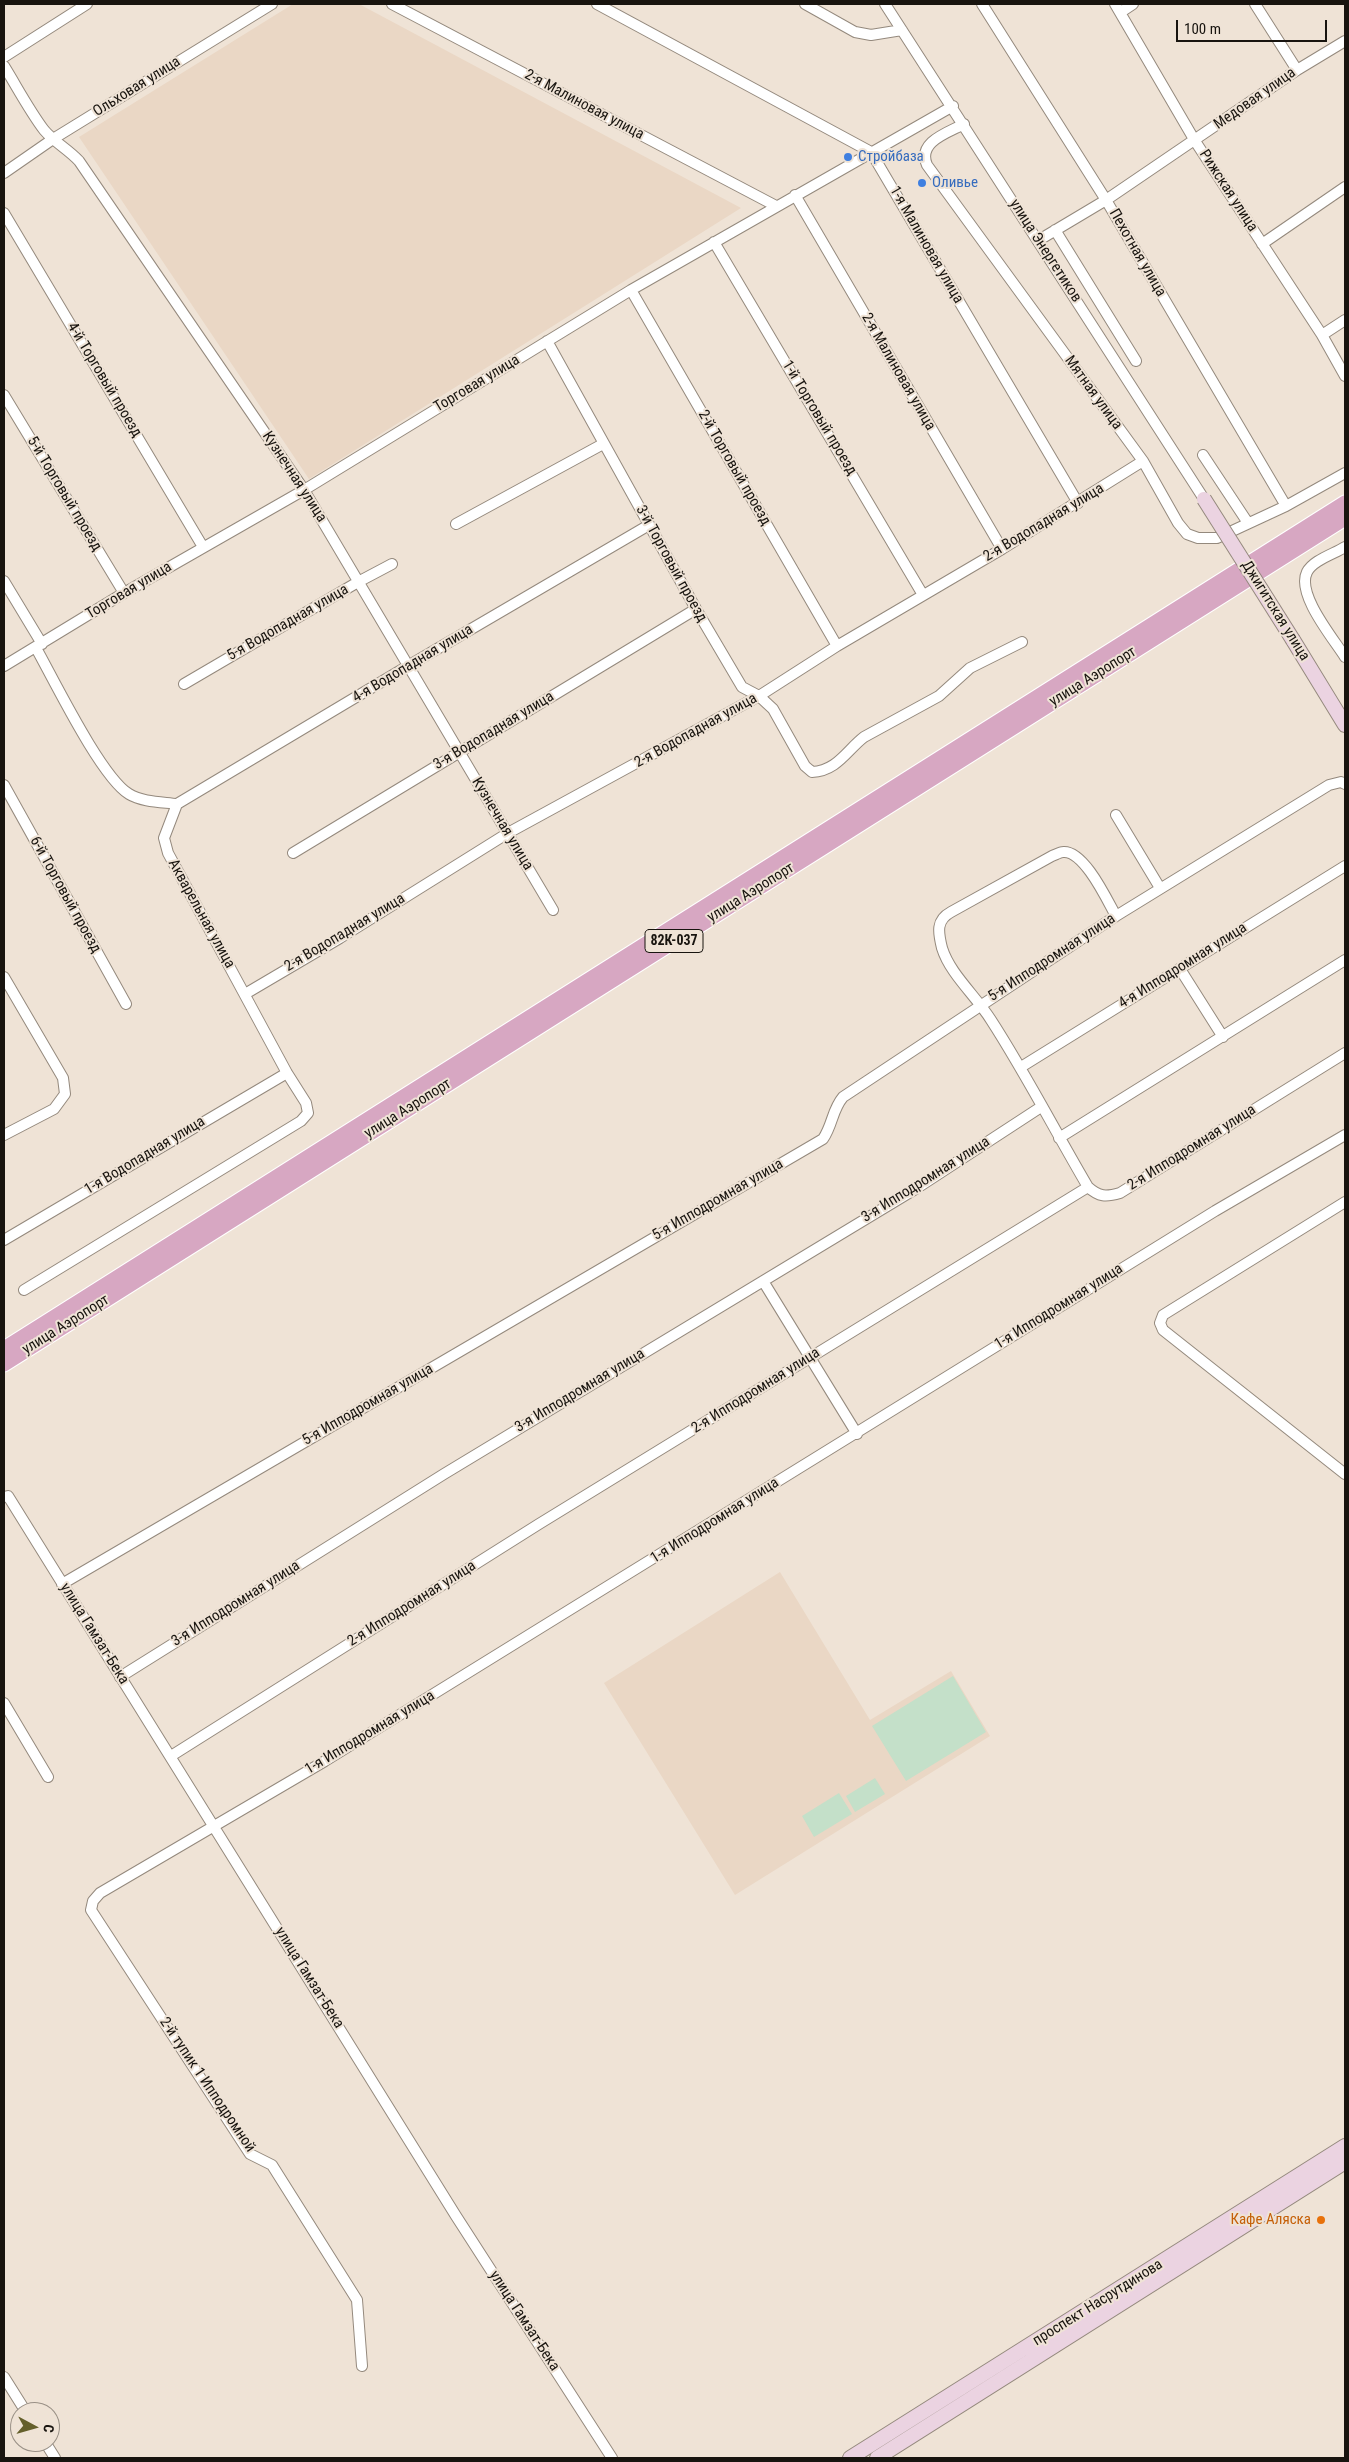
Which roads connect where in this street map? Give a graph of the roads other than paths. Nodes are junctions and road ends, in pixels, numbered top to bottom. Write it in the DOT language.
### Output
graph roads {
  1 [pos="87,4"];
  2 [pos="272,4"];
  3 [pos="392,4"];
  4 [pos="597,4"];
  5 [pos="805,4"];
  6 [pos="885,4"];
  7 [pos="982,4"];
  8 [pos="1133,4"];
  9 [pos="1255,4"];
  10 [pos="1118,8"];
  11 [pos="902,30"];
  12 [pos="1345,41"];
  13 [pos="4,57"];
  14 [pos="4,66"];
  15 [pos="1297,70"];
  16 [pos="953,106"];
  17 [pos="964,124"];
  18 [pos="52,139"];
  19 [pos="1195,141"];
  20 [pos="871,152"];
  21 [pos="4,173"];
  22 [pos="1345,187"];
  23 [pos="795,195"];
  24 [pos="1106,200"];
  25 [pos="776,206"];
  26 [pos="4,213"];
  27 [pos="1055,230"];
  28 [pos="1039,240"];
  29 [pos="714,242"];
  30 [pos="1262,244"];
  31 [pos="631,290"];
  32 [pos="1345,320"];
  33 [pos="1322,335"];
  34 [pos="547,341"];
  35 [pos="1136,361"];
  36 [pos="1345,376"];
  37 [pos="4,395"];
  38 [pos="603,444"];
  39 [pos="1203,454"];
  40 [pos="1143,461"];
  41 [pos="1345,473"];
  42 [pos="304,490"];
  43 [pos="1204,499"];
  44 [pos="1078,503"];
  45 [pos="1345,503"];
  46 [pos="1286,506"];
  47 [pos="1345,518"];
  48 [pos="1248,523"];
  49 [pos="456,524"];
  50 [pos="649,525"];
  51 [pos="204,547"];
  52 [pos="1345,547"];
  53 [pos="1002,549"];
  54 [pos="392,564"];
  55 [pos="4,581"];
  56 [pos="358,582"];
  57 [pos="124,593"];
  58 [pos="923,595"];
  59 [pos="696,609"];
  60 [pos="1022,642"];
  61 [pos="39,646"];
  62 [pos="837,646"];
  63 [pos="1345,657"];
  64 [pos="4,666"];
  65 [pos="408,666"];
  66 [pos="184,684"];
  67 [pos="759,696"];
  68 [pos="1345,725"];
  69 [pos="459,752"];
  70 [pos="1343,783"];
  71 [pos="4,785"];
  72 [pos="177,804"];
  73 [pos="1116,815"];
  74 [pos="508,833"];
  75 [pos="293,853"];
  76 [pos="1345,866"];
  77 [pos="1160,888"];
  78 [pos="553,910"];
  79 [pos="1116,916"];
  80 [pos="1345,960"];
  81 [pos="1180,969"];
  82 [pos="4,977"];
  83 [pos="246,994"];
  84 [pos="126,1004"];
  85 [pos="982,1005"];
  86 [pos="1223,1037"];
  87 [pos="1345,1053"];
  88 [pos="1021,1067"];
  89 [pos="286,1072"];
  90 [pos="1041,1107"];
  91 [pos="4,1135"];
  92 [pos="1345,1135"];
  93 [pos="1059,1138"];
  94 [pos="1088,1187"];
  95 [pos="1345,1202"];
  96 [pos="4,1240"];
  97 [pos="763,1281"];
  98 [pos="24,1290"];
  99 [pos="4,1349"];
  100 [pos="810,1358"];
  101 [pos="4,1364"];
  102 [pos="857,1434"];
  103 [pos="1345,1474"];
  104 [pos="6,1496"];
  105 [pos="62,1584"];
  106 [pos="120,1677"];
  107 [pos="4,1703"];
  108 [pos="171,1756"];
  109 [pos="48,1777"];
  110 [pos="214,1826"];
  111 [pos="91,1910"];
  112 [pos="1345,2146"];
  113 [pos="1345,2162"];
  114 [pos="362,2366"];
  115 [pos="4,2377"];
  116 [pos="20,2402"];
  117 [pos="612,2458"];
  118 [pos="850,2458"];
  119 [pos="878,2458"];
  1 -- 13 [label="street"];
  2 -- 18 [label="street, Ольховая улица"];
  3 -- 25 [label="street, 2-я Малиновая улица"];
  4 -- 20 [label="street"];
  5 -- 11 [label="street"];
  6 -- 11 [label="street, улица Энергетиков"];
  7 -- 24 [label="street, Пехотная улица"];
  8 -- 10 [label="street"];
  9 -- 15 [label="street"];
  10 -- 19 [label="street, Рижская улица"];
  11 -- 16 [label="street, улица Энергетиков"];
  12 -- 15 [label="street, Медовая улица"];
  14 -- 18 [label="street, Кузнечная улица"];
  15 -- 19 [label="street, Медовая улица"];
  16 -- 17 [label="street, улица Энергетиков"];
  16 -- 20 [label="street, Торговая улица"];
  17 -- 28 [label="street, улица Энергетиков"];
  17 -- 40 [label="street, Мятная улица"];
  18 -- 21 [label="street, Ольховая улица"];
  18 -- 42 [label="street, Кузнечная улица"];
  19 -- 24 [label="street, Медовая улица"];
  19 -- 30 [label="street, Рижская улица"];
  20 -- 23 [label="street, Торговая улица"];
  20 -- 44 [label="street, 1-я Малиновая улица"];
  22 -- 30 [label="street"];
  23 -- 25 [label="street, Торговая улица"];
  23 -- 53 [label="street, 2-я Малиновая улица"];
  24 -- 27 [label="street, Медовая улица"];
  24 -- 46 [label="street, Пехотная улица"];
  25 -- 29 [label="street, Торговая улица"];
  26 -- 51 [label="street, 4-й Торговый проезд"];
  27 -- 28 [label="street, Медовая улица"];
  27 -- 35 [label="street"];
  28 -- 43 [label="street, улица Энергетиков"];
  29 -- 31 [label="street, Торговая улица"];
  29 -- 58 [label="street, 1-й Торговый проезд"];
  30 -- 33 [label="street, Рижская улица"];
  31 -- 34 [label="street, Торговая улица"];
  31 -- 62 [label="street, 2-й Торговый проезд"];
  32 -- 33 [label="street"];
  33 -- 36 [label="street, Рижская улица"];
  34 -- 38 [label="street, 3-й Торговый проезд"];
  34 -- 42 [label="street, Торговая улица"];
  37 -- 57 [label="street, 5-й Торговый проезд"];
  38 -- 49 [label="street"];
  38 -- 50 [label="street, 3-й Торговый проезд"];
  39 -- 48 [label="street"];
  40 -- 44 [label="street, 2-я Водопадная улица"];
  40 -- 48 [label="street, Мятная улица"];
  41 -- 46 [label="street, Мятная улица"];
  42 -- 51 [label="street, Торговая улица"];
  42 -- 56 [label="street, Кузнечная улица"];
  43 -- 68 [label="main road, Джигитская улица, bridge"];
  44 -- 53 [label="street, 2-я Водопадная улица"];
  45 -- 99 [label="main road, улица Аэропорт"];
  46 -- 48 [label="street, Мятная улица"];
  47 -- 101 [label="main road, улица Аэропорт / 82К-037"];
  50 -- 59 [label="street, 3-й Торговый проезд"];
  50 -- 65 [label="street, 4-я Водопадная улица"];
  51 -- 57 [label="street, Торговая улица"];
  52 -- 63 [label="street"];
  53 -- 58 [label="street, 2-я Водопадная улица"];
  54 -- 56 [label="street, 5-я Водопадная улица"];
  55 -- 61 [label="street"];
  56 -- 65 [label="street, Кузнечная улица"];
  56 -- 66 [label="street, 5-я Водопадная улица"];
  57 -- 61 [label="street, Торговая улица"];
  58 -- 62 [label="street, 2-я Водопадная улица"];
  59 -- 67 [label="street, 3-й Торговый проезд"];
  59 -- 69 [label="street, 3-я Водопадная улица"];
  60 -- 67 [label="street, 3-й Торговый проезд"];
  61 -- 64 [label="street, Торговая улица"];
  61 -- 72 [label="street"];
  62 -- 67 [label="street, 2-я Водопадная улица"];
  65 -- 69 [label="street, Кузнечная улица"];
  65 -- 72 [label="street, 4-я Водопадная улица"];
  67 -- 74 [label="street, 2-я Водопадная улица"];
  69 -- 74 [label="street, Кузнечная улица"];
  69 -- 75 [label="street, 3-я Водопадная улица"];
  70 -- 77 [label="street, 5-я Ипподромная улица"];
  71 -- 84 [label="street, 6-й Торговый проезд"];
  72 -- 83 [label="street, Акварельная улица"];
  73 -- 77 [label="street"];
  74 -- 78 [label="street, Кузнечная улица"];
  74 -- 83 [label="street, 2-я Водопадная улица"];
  76 -- 81 [label="street, 4-я Ипподромная улица"];
  77 -- 79 [label="street, 5-я Ипподромная улица"];
  79 -- 85 [label="street, 5-я Ипподромная улица"];
  79 -- 85 [label="street"];
  80 -- 86 [label="street"];
  81 -- 86 [label="street"];
  81 -- 88 [label="street, 4-я Ипподромная улица"];
  82 -- 91 [label="street"];
  83 -- 89 [label="street, Акварельная улица"];
  85 -- 88 [label="street"];
  85 -- 105 [label="street, 5-я Ипподромная улица"];
  86 -- 93 [label="street"];
  87 -- 94 [label="street, 2-я Ипподромная улица"];
  88 -- 90 [label="street"];
  89 -- 96 [label="street, 1-я Водопадная улица"];
  89 -- 98 [label="street, Акварельная улица"];
  90 -- 93 [label="street"];
  90 -- 97 [label="street, 3-я Ипподромная улица"];
  92 -- 102 [label="street, 1-я Ипподромная улица"];
  93 -- 94 [label="street"];
  94 -- 100 [label="street, 2-я Ипподромная улица"];
  95 -- 103 [label="street"];
  97 -- 100 [label="street"];
  97 -- 106 [label="street, 3-я Ипподромная улица"];
  100 -- 102 [label="street"];
  100 -- 108 [label="street, 2-я Ипподромная улица"];
  102 -- 110 [label="street, 1-я Ипподромная улица"];
  104 -- 105 [label="street, улица Гамзат-Бека"];
  105 -- 106 [label="street, улица Гамзат-Бека"];
  106 -- 108 [label="street, улица Гамзат-Бека"];
  107 -- 109 [label="street"];
  108 -- 110 [label="street, улица Гамзат-Бека"];
  110 -- 111 [label="street, 1-я Ипподромная улица"];
  110 -- 117 [label="street, улица Гамзат-Бека"];
  111 -- 114 [label="street, 2-й тупик 1 Ипподромной"];
  112 -- 118 [label="main road, проспект Насрутдинова"];
  113 -- 119 [label="main road, проспект Насрутдинова"];
  115 -- 116 [label="street"];
}
